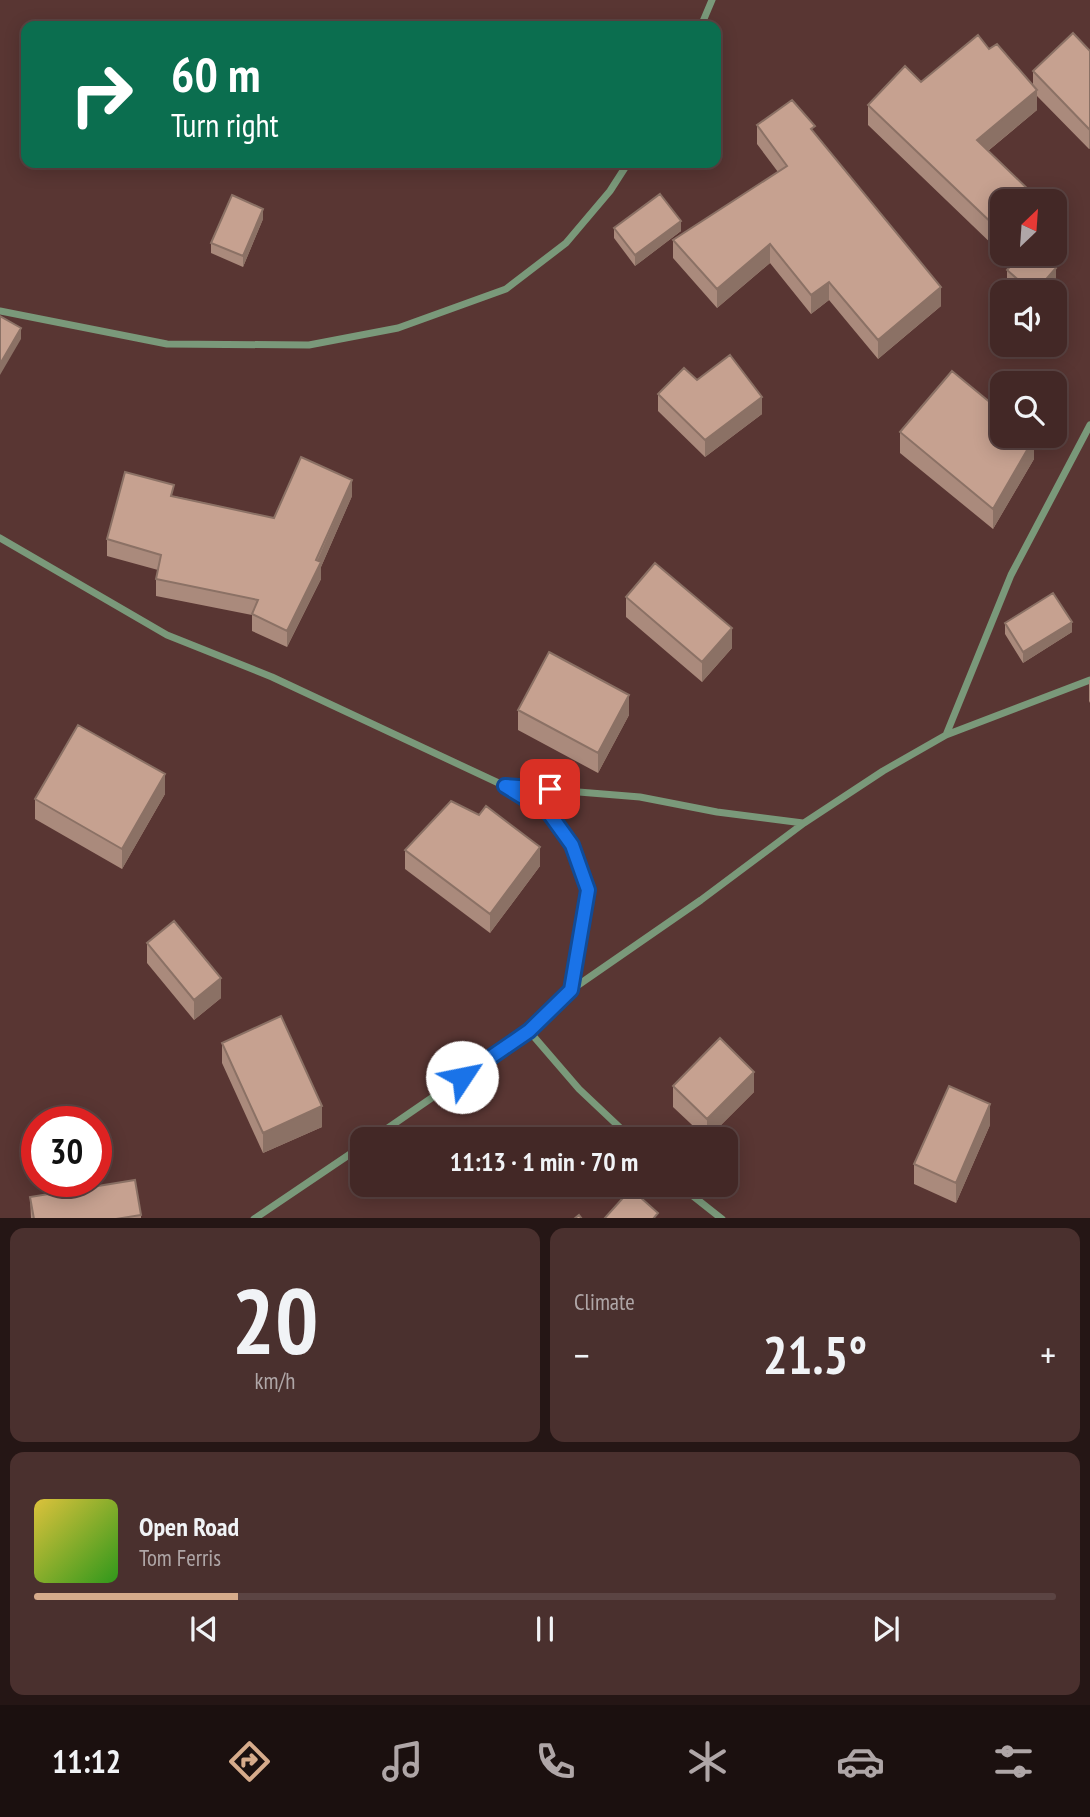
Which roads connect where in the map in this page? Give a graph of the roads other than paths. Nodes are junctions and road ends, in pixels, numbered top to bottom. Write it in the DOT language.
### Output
graph roads {
  1 [pos="712,0"];
  2 [pos="703,21"];
  3 [pos="625,168"];
  4 [pos="0,311"];
  5 [pos="1090,425"];
  6 [pos="0,538"];
  7 [pos="1090,680"];
  8 [pos="946,735"];
  9 [pos="505,786"];
  10 [pos="804,823"];
  11 [pos="571,990"];
  12 [pos="529,1031"];
  13 [pos="389,1127"];
  14 [pos="619,1127"];
  15 [pos="350,1154"];
  16 [pos="694,1197"];
  17 [pos="255,1218"];
  18 [pos="721,1218"];
  1 -- 2 [label="street"];
  3 -- 4 [label="street"];
  5 -- 8 [label="street"];
  6 -- 9 [label="street"];
  7 -- 8 [label="street"];
  8 -- 10 [label="street"];
  9 -- 10 [label="street"];
  9 -- 11 [label="street"];
  10 -- 11 [label="street"];
  11 -- 12 [label="street"];
  12 -- 13 [label="street"];
  12 -- 14 [label="street"];
  15 -- 17 [label="street"];
  16 -- 18 [label="street"];
}
